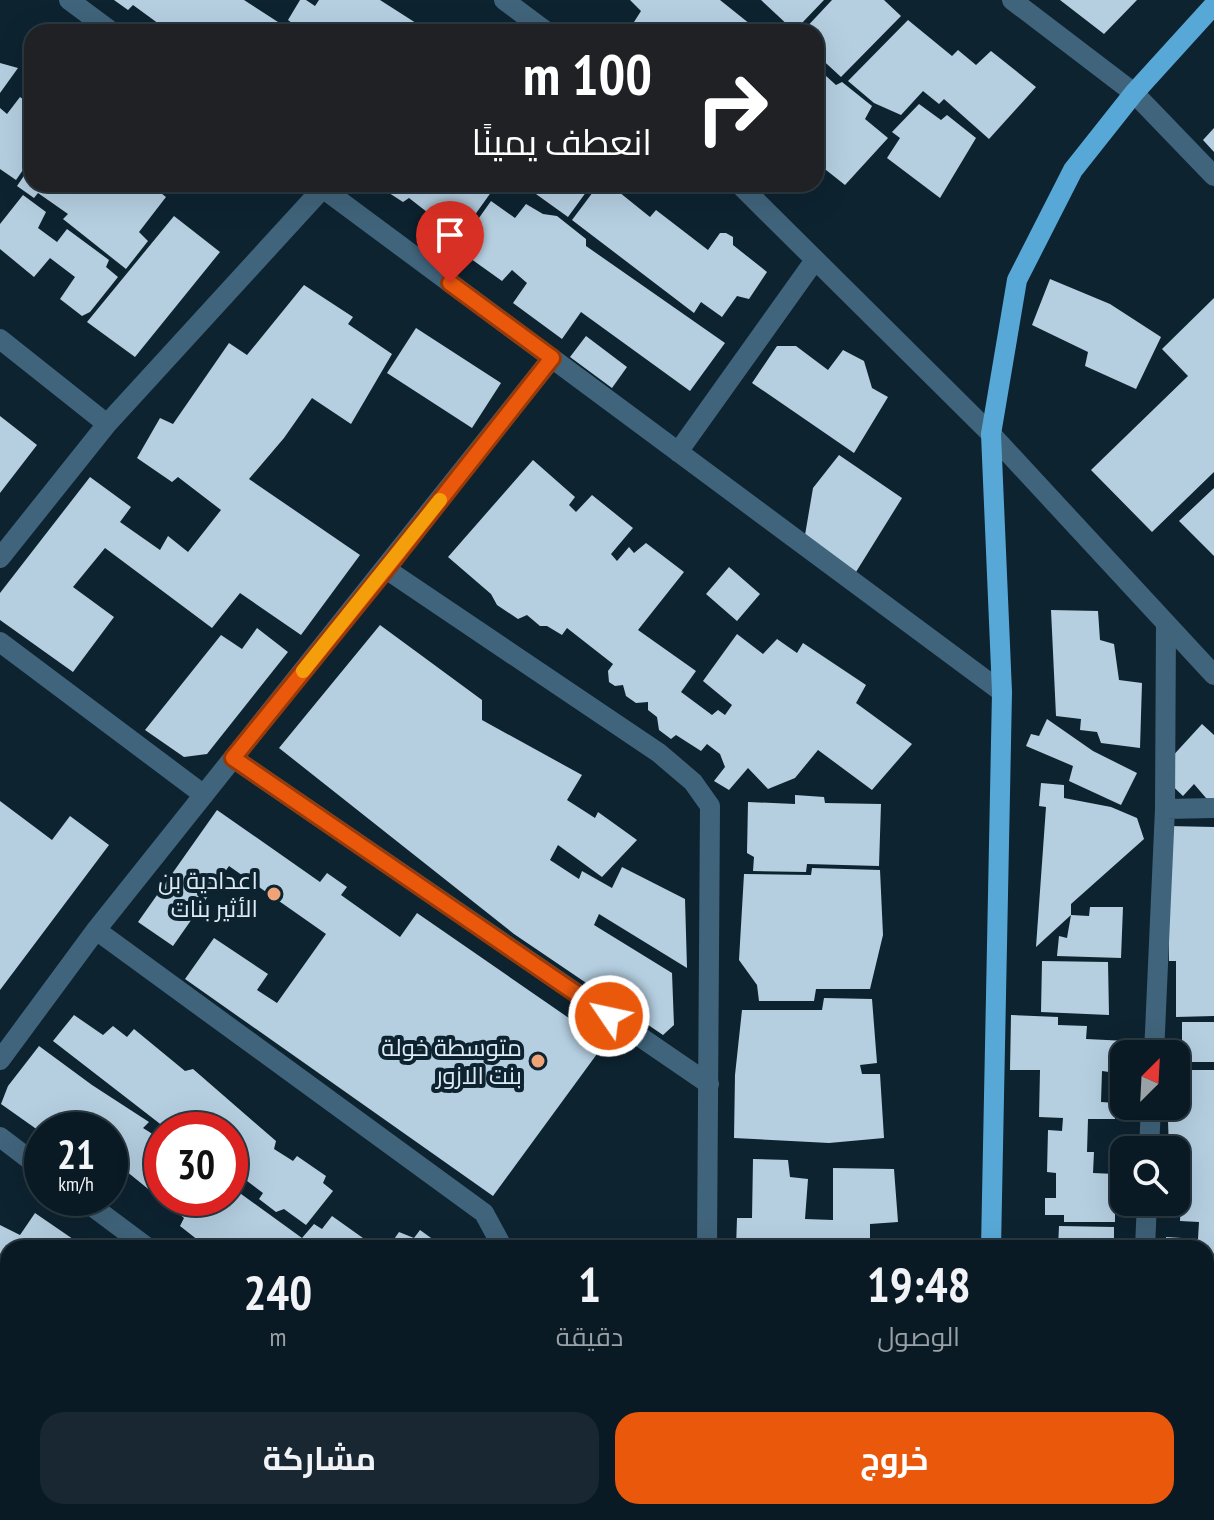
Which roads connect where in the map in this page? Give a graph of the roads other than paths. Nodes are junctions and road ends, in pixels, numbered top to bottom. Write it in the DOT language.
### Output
graph roads {
  1 [pos="69,0"];
  2 [pos="504,0"];
  3 [pos="1012,0"];
  4 [pos="1214,5"];
  5 [pos="101,24"];
  6 [pos="536,24"];
  7 [pos="1134,93"];
  8 [pos="1214,176"];
  9 [pos="315,192"];
  10 [pos="328,192"];
  11 [pos="747,192"];
  12 [pos="815,260"];
  13 [pos="0,339"];
  14 [pos="552,358"];
  15 [pos="107,424"];
  16 [pos="991,434"];
  17 [pos="678,452"];
  18 [pos="0,558"];
  19 [pos="386,569"];
  20 [pos="1166,623"];
  21 [pos="0,642"];
  22 [pos="1214,675"];
  23 [pos="1002,692"];
  24 [pos="233,758"];
  25 [pos="204,795"];
  26 [pos="1214,808"];
  27 [pos="1165,809"];
  28 [pos="96,930"];
  29 [pos="1155,1040"];
  30 [pos="0,1060"];
  31 [pos="709,1084"];
  32 [pos="0,1137"];
  33 [pos="24,1155"];
  34 [pos="105,1216"];
  35 [pos="1146,1216"];
  36 [pos="137,1240"];
  37 [pos="499,1240"];
  38 [pos="707,1240"];
  39 [pos="991,1240"];
  40 [pos="1145,1240"];
  1 -- 5 [label="street"];
  2 -- 6 [label="street"];
  3 -- 7 [label="street"];
  4 -- 7 [label="main road"];
  7 -- 8 [label="street"];
  7 -- 16 [label="main road"];
  9 -- 15 [label="street"];
  10 -- 14 [label="street"];
  11 -- 12 [label="street"];
  12 -- 16 [label="street"];
  12 -- 17 [label="street"];
  13 -- 15 [label="street"];
  14 -- 17 [label="street"];
  14 -- 19 [label="street"];
  15 -- 18 [label="street"];
  16 -- 20 [label="street"];
  16 -- 23 [label="main road"];
  17 -- 23 [label="street"];
  19 -- 24 [label="street"];
  19 -- 31 [label="street"];
  20 -- 22 [label="street"];
  20 -- 27 [label="street"];
  21 -- 25 [label="street"];
  23 -- 39 [label="main road"];
  24 -- 25 [label="street"];
  24 -- 31 [label="street"];
  25 -- 28 [label="street"];
  26 -- 27 [label="street"];
  27 -- 29 [label="street"];
  28 -- 30 [label="street"];
  28 -- 37 [label="street"];
  31 -- 38 [label="street"];
  32 -- 33 [label="street"];
  34 -- 36 [label="street"];
  35 -- 40 [label="street"];
}
